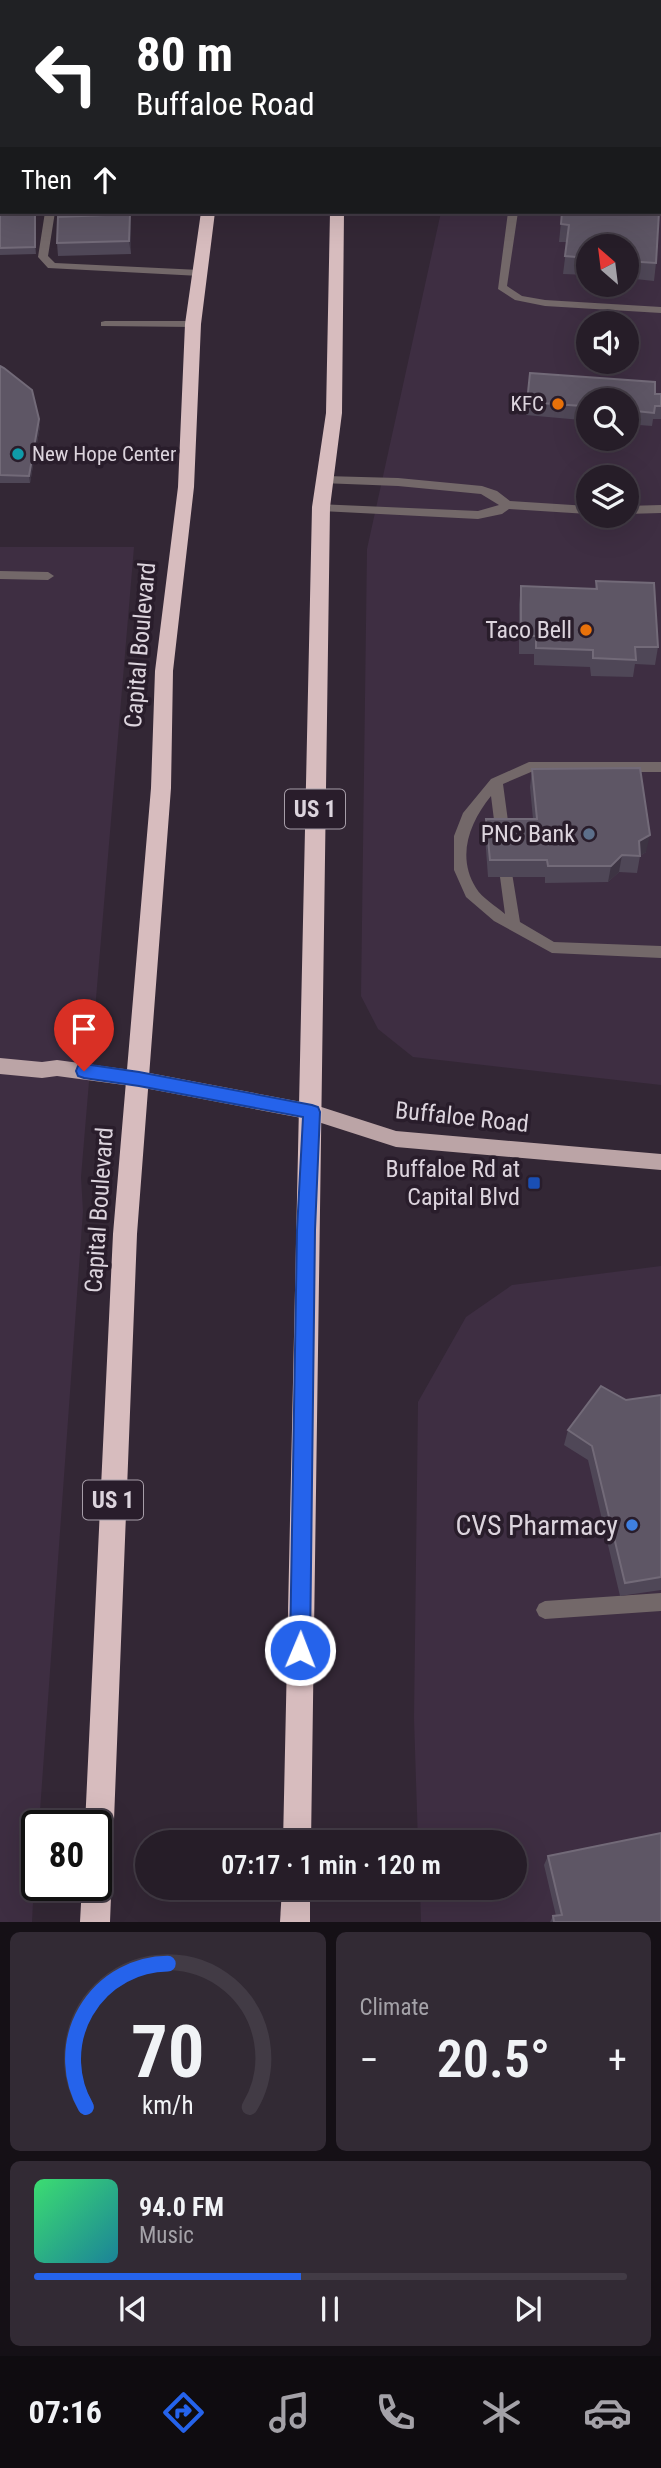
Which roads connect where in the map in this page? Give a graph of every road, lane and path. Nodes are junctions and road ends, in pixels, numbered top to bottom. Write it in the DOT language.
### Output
graph roads {
  1 [pos="50,214"];
  2 [pos="208,214"];
  3 [pos="337,214"];
  4 [pos="513,214"];
  5 [pos="200,273"];
  6 [pos="661,310"];
  7 [pos="105,324"];
  8 [pos="193,324"];
  9 [pos="325,480"];
  10 [pos="507,505"];
  11 [pos="321,507"];
  12 [pos="576,509"];
  13 [pos="661,509"];
  14 [pos="639,510"];
  15 [pos="0,575"];
  16 [pos="48,576"];
  17 [pos="661,767"];
  18 [pos="496,782"];
  19 [pos="503,836"];
  20 [pos="507,877"];
  21 [pos="513,925"];
  22 [pos="661,952"];
  23 [pos="0,1066"];
  24 [pos="139,1079"];
  25 [pos="312,1112"];
  26 [pos="661,1162"];
  27 [pos="661,1602"];
  28 [pos="545,1610"];
  29 [pos="297,1830"];
  30 [pos="296,1900"];
  31 [pos="95,1922"];
  32 [pos="295,1922"];
  1 -- 5 [label="lane"];
  2 -- 5 [label="highway, Capital Boulevard / US 1"];
  3 -- 9 [label="highway, US 1"];
  4 -- 6 [label="lane"];
  5 -- 8 [label="highway, Capital Boulevard / US 1"];
  7 -- 8 [label="lane"];
  8 -- 24 [label="highway, Capital Boulevard / US 1"];
  9 -- 10 [label="lane"];
  9 -- 11 [label="highway, US 1"];
  10 -- 11 [label="lane"];
  10 -- 12 [label="lane"];
  11 -- 25 [label="highway, US 1"];
  13 -- 14 [label="lane"];
  15 -- 16 [label="lane"];
  17 -- 18 [label="lane"];
  18 -- 19 [label="lane"];
  18 -- 21 [label="lane"];
  20 -- 21 [label="lane"];
  21 -- 22 [label="lane"];
  23 -- 24 [label="main road, Buffaloe Road"];
  24 -- 25 [label="main road, Buffaloe Road"];
  24 -- 31 [label="highway, Capital Boulevard / US 1"];
  25 -- 26 [label="main road, Buffaloe Road"];
  25 -- 29 [label="highway, US 1"];
  27 -- 28 [label="lane"];
  30 -- 32 [label="highway"];
}
